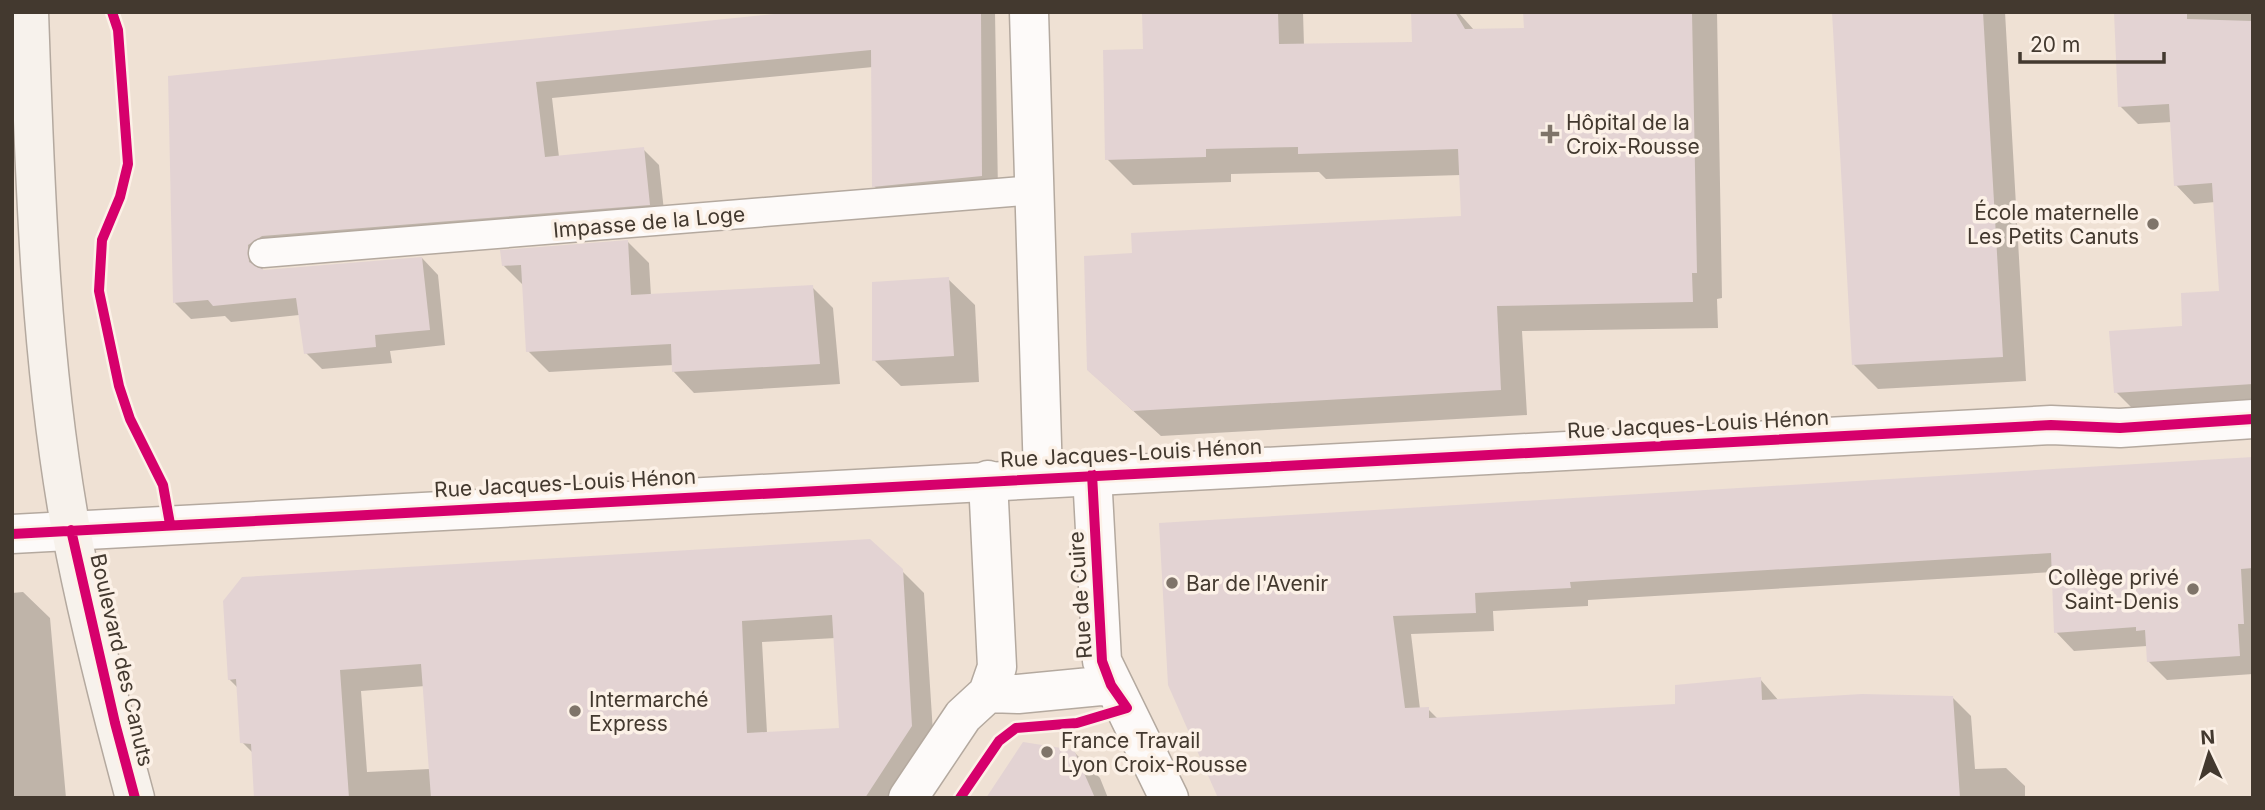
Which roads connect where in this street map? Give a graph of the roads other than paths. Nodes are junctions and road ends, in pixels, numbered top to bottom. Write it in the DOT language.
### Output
graph roads {
  1 [pos="29,12"];
  2 [pos="1029,12"];
  3 [pos="1035,190"];
  4 [pos="263,253"];
  5 [pos="2253,419"];
  6 [pos="1092,474"];
  7 [pos="1043,477"];
  8 [pos="988,480"];
  9 [pos="71,530"];
  10 [pos="12,534"];
  11 [pos="1111,685"];
  12 [pos="988,693"];
  13 [pos="135,798"];
  14 [pos="908,798"];
  15 [pos="1169,798"];
  1 -- 9 [label="main road, Boulevard des Canuts"];
  2 -- 3 [label="street"];
  3 -- 4 [label="lane, Impasse de la Loge"];
  3 -- 7 [label="street"];
  5 -- 6 [label="street, Rue Jacques-Louis Hénon"];
  6 -- 7 [label="street, Rue Jacques-Louis Hénon"];
  6 -- 11 [label="street, Rue de Cuire"];
  7 -- 8 [label="street, Rue Jacques-Louis Hénon"];
  8 -- 9 [label="street, Rue Jacques-Louis Hénon"];
  8 -- 12 [label="street"];
  9 -- 10 [label="street, Rue Jacques-Louis Hénon"];
  9 -- 13 [label="main road, Boulevard des Canuts"];
  11 -- 12 [label="street"];
  11 -- 15 [label="street, Rue de Cuire"];
  12 -- 14 [label="street"];
}
